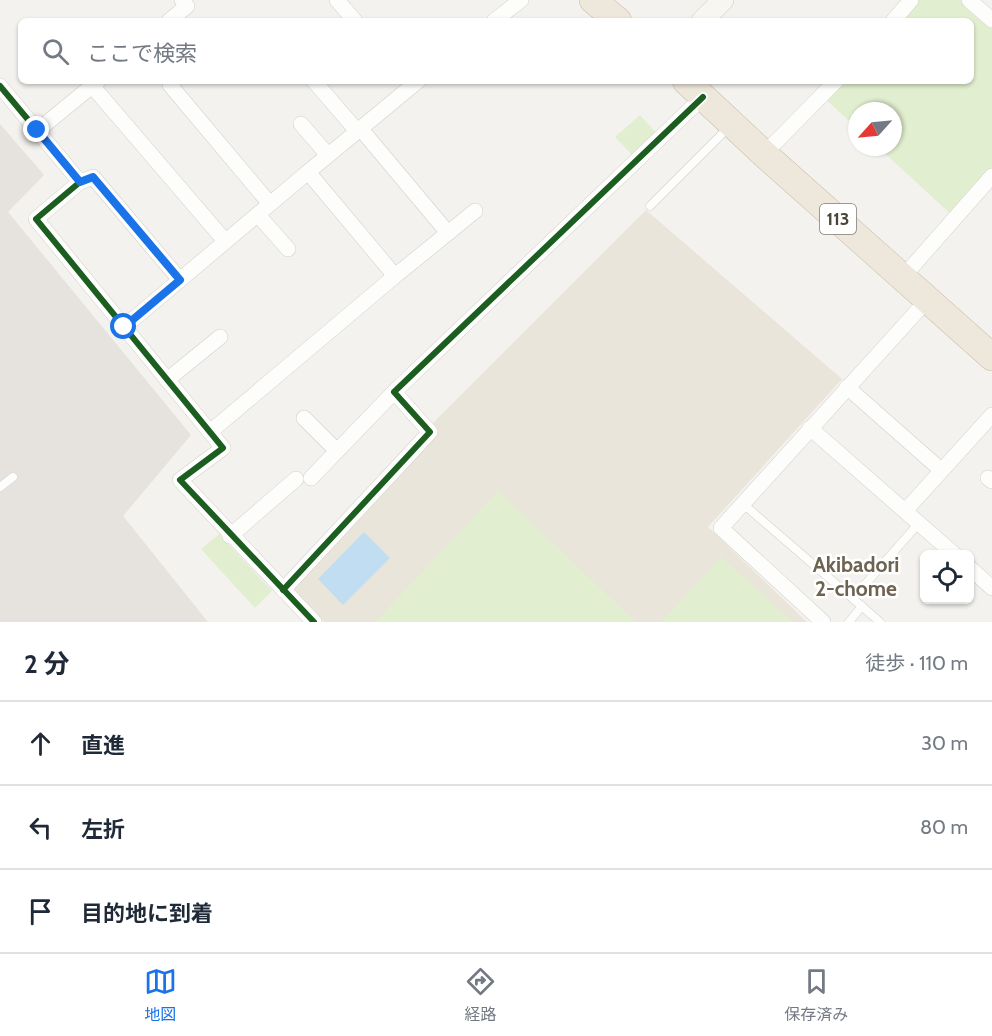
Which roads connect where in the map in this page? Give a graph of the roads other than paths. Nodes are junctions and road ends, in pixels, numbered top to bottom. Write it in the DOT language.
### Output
graph roads {
  1 [pos="182,0"];
  2 [pos="337,0"];
  3 [pos="520,0"];
  4 [pos="593,0"];
  5 [pos="723,0"];
  6 [pos="911,0"];
  7 [pos="969,0"];
  8 [pos="173,18"];
  9 [pos="352,18"];
  10 [pos="498,18"];
  11 [pos="614,18"];
  12 [pos="705,18"];
  13 [pos="896,18"];
  14 [pos="992,20"];
  15 [pos="91,84"];
  16 [pos="93,84"];
  17 [pos="171,84"];
  18 [pos="317,84"];
  19 [pos="411,84"];
  20 [pos="833,84"];
  21 [pos="0,86"];
  22 [pos="695,89"];
  23 [pos="301,124"];
  24 [pos="732,124"];
  25 [pos="37,130"];
  26 [pos="358,130"];
  27 [pos="327,154"];
  28 [pos="765,154"];
  29 [pos="308,172"];
  30 [pos="992,176"];
  31 [pos="80,182"];
  32 [pos="270,204"];
  33 [pos="650,206"];
  34 [pos="475,211"];
  35 [pos="258,215"];
  36 [pos="448,233"];
  37 [pos="225,241"];
  38 [pos="288,249"];
  39 [pos="395,276"];
  40 [pos="903,277"];
  41 [pos="180,280"];
  42 [pos="928,299"];
  43 [pos="124,327"];
  44 [pos="219,337"];
  45 [pos="992,357"];
  46 [pos="167,380"];
  47 [pos="847,387"];
  48 [pos="394,392"];
  49 [pos="992,415"];
  50 [pos="304,418"];
  51 [pos="810,428"];
  52 [pos="210,432"];
  53 [pos="337,451"];
  54 [pos="941,470"];
  55 [pos="13,477"];
  56 [pos="0,487"];
  57 [pos="742,503"];
  58 [pos="905,511"];
  59 [pos="919,524"];
  60 [pos="230,536"];
  61 [pos="948,550"];
  62 [pos="974,572"];
  63 [pos="992,588"];
  64 [pos="283,590"];
  65 [pos="853,598"];
  66 [pos="862,606"];
  67 [pos="314,622"];
  68 [pos="823,622"];
  69 [pos="849,622"];
  70 [pos="880,622"];
  1 -- 8 [label="street"];
  2 -- 9 [label="street"];
  3 -- 10 [label="street"];
  4 -- 11 [label="highway"];
  5 -- 12 [label="street"];
  6 -- 13 [label="street"];
  7 -- 14 [label="street"];
  15 -- 25 [label="street"];
  16 -- 37 [label="street"];
  17 -- 32 [label="street"];
  18 -- 26 [label="street"];
  19 -- 26 [label="street"];
  20 -- 28 [label="street"];
  21 -- 25 [label="street"];
  22 -- 24 [label="highway, 113"];
  22 -- 48 [label="street"];
  23 -- 27 [label="street"];
  24 -- 28 [label="highway, 113"];
  24 -- 33 [label="lane"];
  25 -- 31 [label="street"];
  26 -- 27 [label="street"];
  26 -- 36 [label="street"];
  27 -- 29 [label="street"];
  28 -- 40 [label="highway, 113"];
  29 -- 32 [label="street"];
  29 -- 39 [label="street"];
  30 -- 40 [label="street"];
  31 -- 41 [label="street"];
  31 -- 43 [label="street"];
  32 -- 35 [label="street"];
  34 -- 36 [label="street"];
  35 -- 37 [label="street"];
  35 -- 38 [label="street"];
  36 -- 39 [label="street"];
  37 -- 41 [label="street"];
  39 -- 52 [label="street"];
  40 -- 42 [label="highway, 113"];
  41 -- 43 [label="street"];
  42 -- 45 [label="highway, 113"];
  42 -- 47 [label="street"];
  43 -- 46 [label="street"];
  44 -- 46 [label="street"];
  46 -- 52 [label="street"];
  47 -- 51 [label="street"];
  47 -- 54 [label="street"];
  48 -- 53 [label="street"];
  48 -- 64 [label="street"];
  49 -- 54 [label="street"];
  50 -- 53 [label="street"];
  51 -- 57 [label="street"];
  51 -- 58 [label="street"];
  52 -- 60 [label="street"];
  53 -- 60 [label="street"];
  54 -- 58 [label="street"];
  55 -- 56 [label="lane"];
  57 -- 65 [label="lane"];
  57 -- 68 [label="street"];
  58 -- 59 [label="street"];
  59 -- 61 [label="street"];
  59 -- 65 [label="lane"];
  60 -- 64 [label="street"];
  62 -- 63 [label="street"];
  64 -- 67 [label="street"];
  65 -- 66 [label="lane"];
  66 -- 69 [label="lane"];
  66 -- 70 [label="lane"];
}
